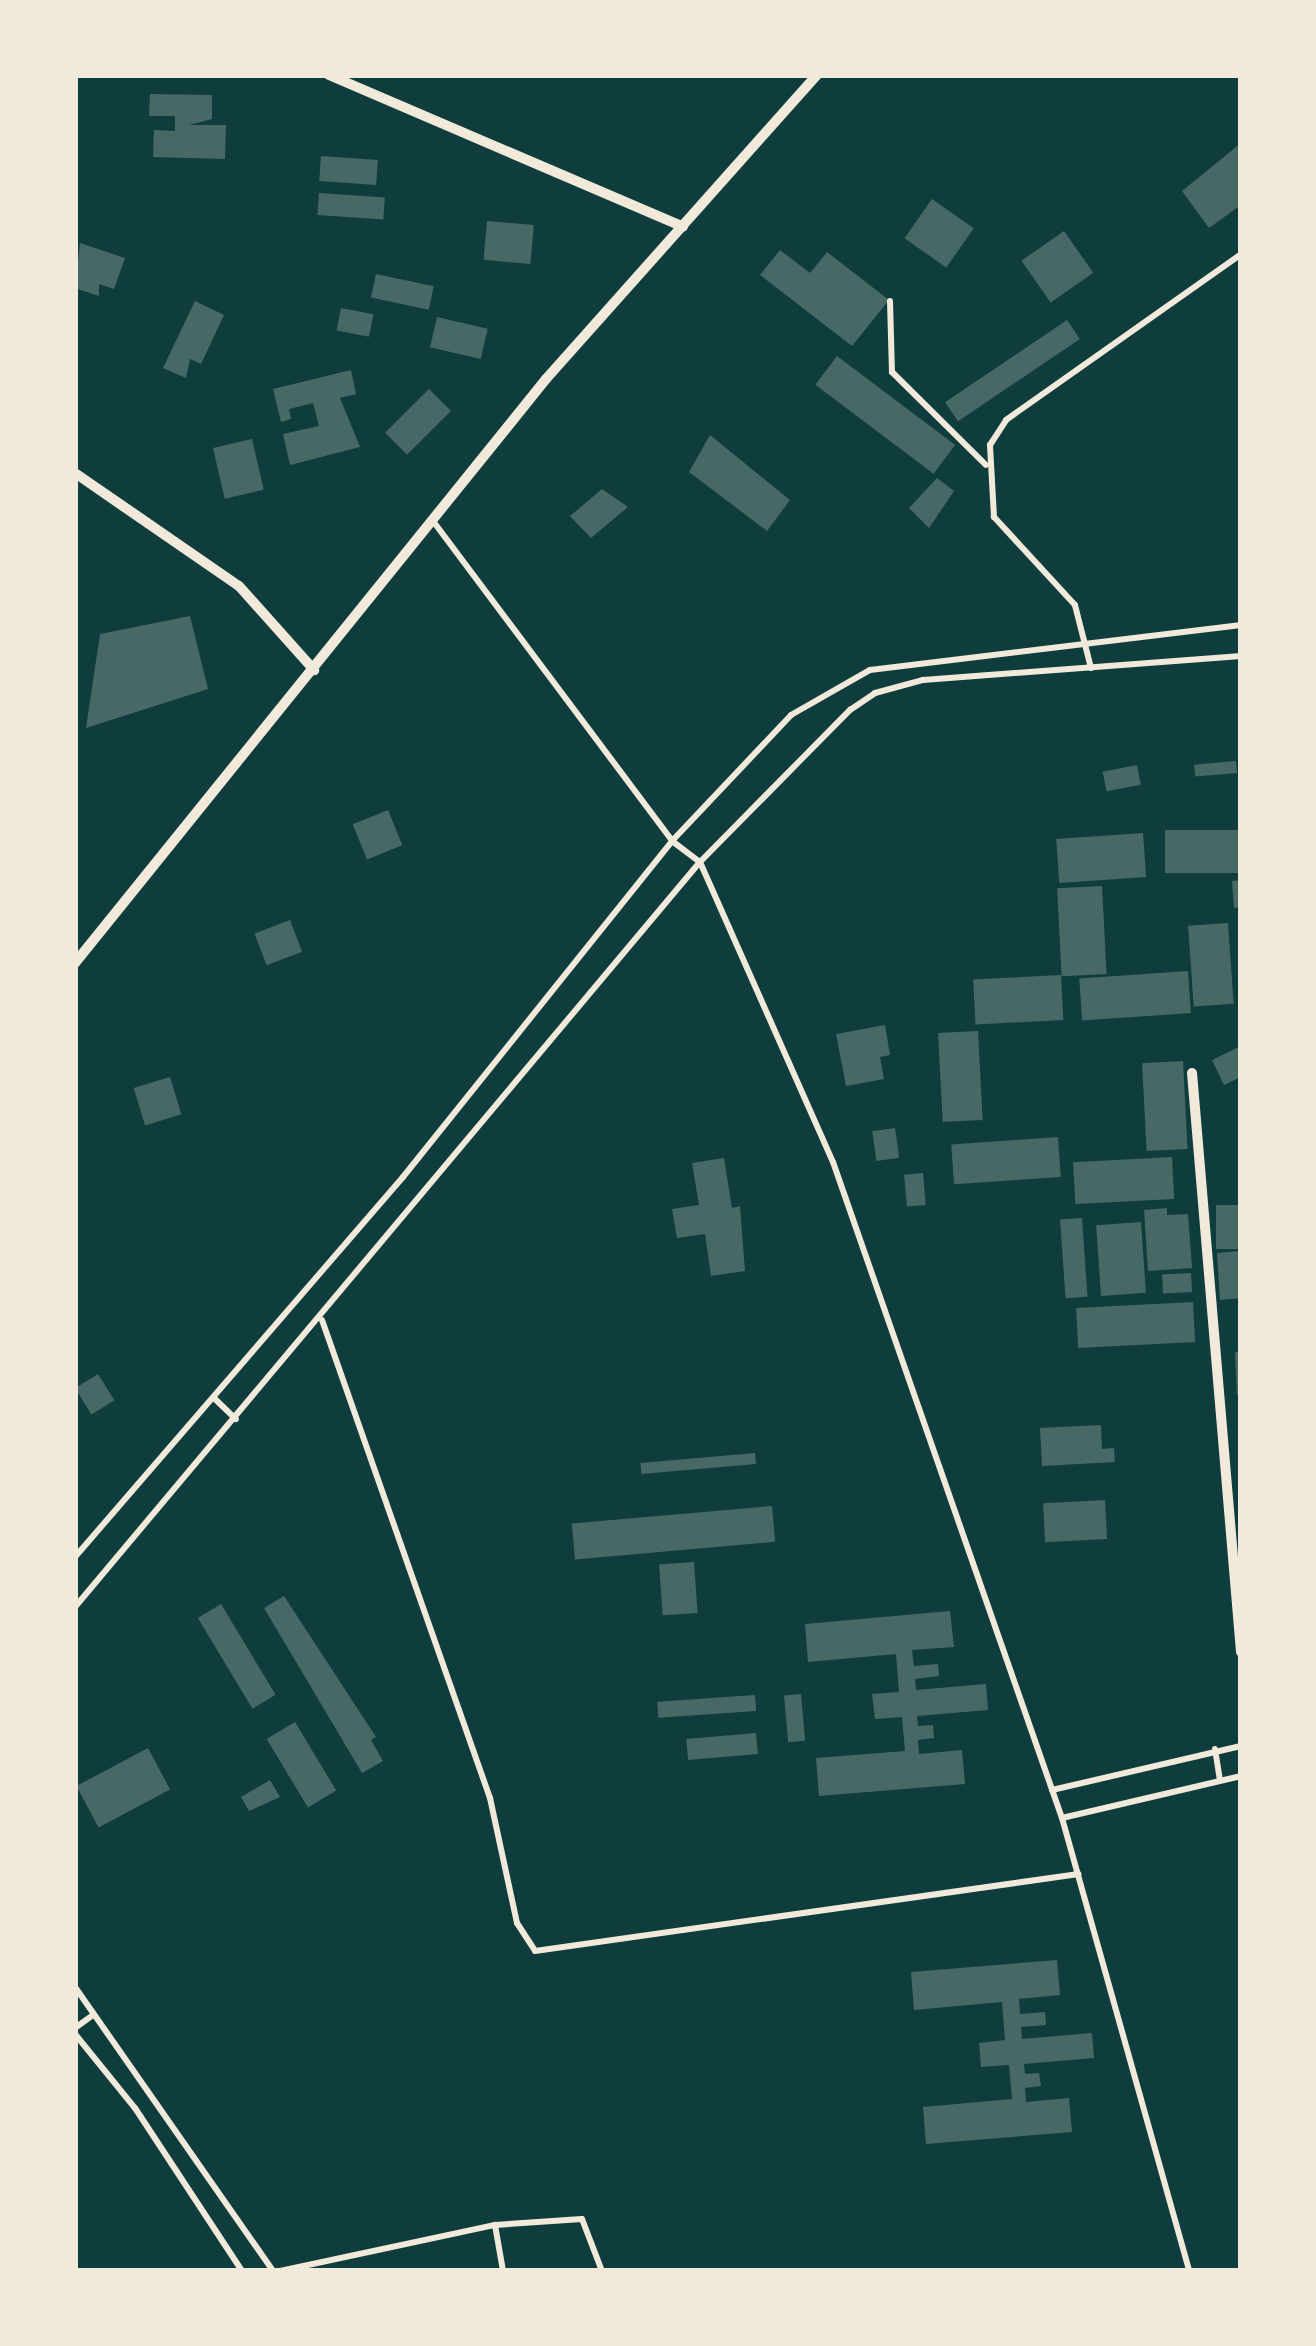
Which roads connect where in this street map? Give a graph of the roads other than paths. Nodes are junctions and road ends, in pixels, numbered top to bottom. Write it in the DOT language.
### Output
graph roads {
  1 [pos="329,75"];
  2 [pos="817,75"];
  3 [pos="683,227"];
  4 [pos="1241,254"];
  5 [pos="890,301"];
  6 [pos="986,465"];
  7 [pos="75,473"];
  8 [pos="433,521"];
  9 [pos="1241,626"];
  10 [pos="1089,639"];
  11 [pos="1241,656"];
  12 [pos="1091,668"];
  13 [pos="314,670"];
  14 [pos="672,841"];
  15 [pos="700,862"];
  16 [pos="75,963"];
  17 [pos="1192,1073"];
  18 [pos="322,1320"];
  19 [pos="215,1399"];
  20 [pos="236,1419"];
  21 [pos="75,1557"];
  22 [pos="75,1607"];
  23 [pos="1241,1652"];
  24 [pos="1241,1746"];
  25 [pos="1214,1749"];
  26 [pos="1241,1776"];
  27 [pos="1220,1779"];
  28 [pos="1052,1790"];
  29 [pos="1062,1818"];
  30 [pos="1078,1874"];
  31 [pos="76,1992"];
  32 [pos="93,2014"];
  33 [pos="75,2031"];
  34 [pos="495,2225"];
  35 [pos="242,2271"];
  36 [pos="276,2271"];
  37 [pos="502,2271"];
  38 [pos="602,2271"];
  39 [pos="1189,2271"];
  1 -- 3 [label="street"];
  2 -- 3 [label="street"];
  3 -- 8 [label="street"];
  4 -- 6 [label="lane"];
  5 -- 6 [label="lane"];
  6 -- 10 [label="lane"];
  7 -- 13 [label="street"];
  8 -- 13 [label="street"];
  8 -- 14 [label="lane"];
  9 -- 10 [label="lane"];
  10 -- 12 [label="lane"];
  10 -- 14 [label="lane"];
  11 -- 12 [label="lane"];
  12 -- 15 [label="lane"];
  13 -- 16 [label="street"];
  14 -- 15 [label="lane"];
  14 -- 19 [label="lane"];
  15 -- 18 [label="lane"];
  15 -- 28 [label="lane"];
  17 -- 23 [label="street"];
  18 -- 20 [label="lane"];
  18 -- 30 [label="lane"];
  19 -- 20 [label="lane"];
  19 -- 21 [label="lane"];
  20 -- 22 [label="lane"];
  24 -- 25 [label="lane"];
  25 -- 27 [label="lane"];
  25 -- 28 [label="lane"];
  26 -- 27 [label="lane"];
  27 -- 29 [label="lane"];
  28 -- 29 [label="lane"];
  29 -- 30 [label="lane"];
  30 -- 39 [label="lane"];
  31 -- 32 [label="lane"];
  32 -- 33 [label="lane"];
  32 -- 36 [label="lane"];
  33 -- 35 [label="lane"];
  34 -- 36 [label="lane"];
  34 -- 37 [label="lane"];
  34 -- 38 [label="lane"];
}
